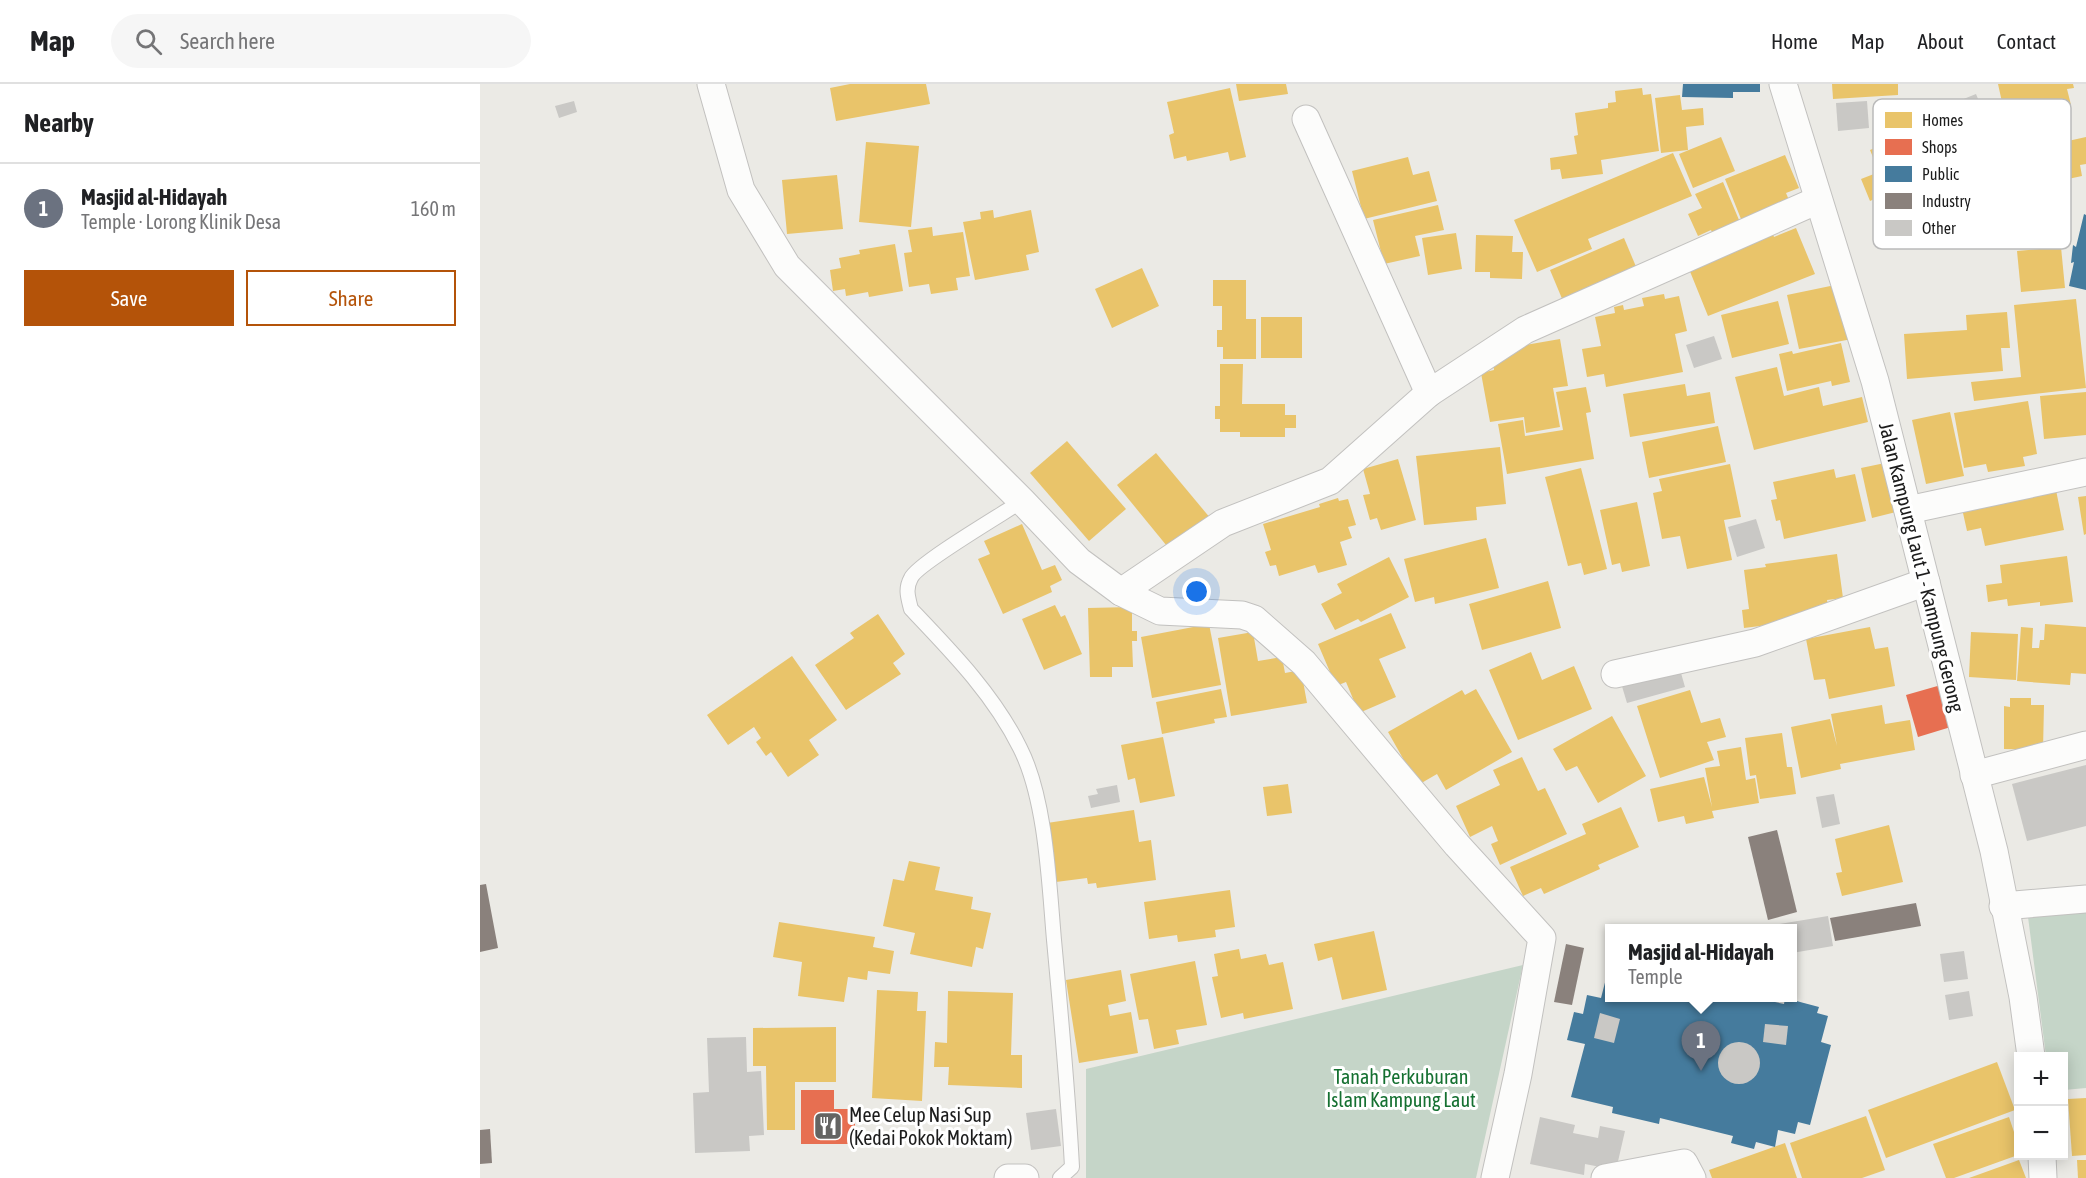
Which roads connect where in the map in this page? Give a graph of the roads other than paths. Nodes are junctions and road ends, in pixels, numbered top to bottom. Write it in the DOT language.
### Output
graph roads {
  1 [pos="711,84"];
  2 [pos="1783,84"];
  3 [pos="1306,119"];
  4 [pos="1818,200"];
  5 [pos="1429,393"];
  6 [pos="2086,472"];
  7 [pos="1023,501"];
  8 [pos="1908,510"];
  9 [pos="1926,582"];
  10 [pos="1121,592"];
  11 [pos="1615,674"];
  12 [pos="2086,745"];
  13 [pos="1974,775"];
  14 [pos="2086,899"];
  15 [pos="2003,906"];
  16 [pos="2030,1052"];
  17 [pos="2042,1160"];
  18 [pos="1008,1178"];
  19 [pos="1024,1178"];
  20 [pos="1060,1178"];
  21 [pos="1495,1178"];
  22 [pos="1605,1178"];
  23 [pos="1692,1178"];
  24 [pos="2043,1178"];
  1 -- 7 [label="street"];
  2 -- 4 [label="street, Jalan Kampung Laut 1 - Kampung Gerong"];
  3 -- 5 [label="street"];
  4 -- 5 [label="street"];
  4 -- 8 [label="street, Jalan Kampung Laut 1 - Kampung Gerong"];
  5 -- 10 [label="street"];
  6 -- 8 [label="street"];
  7 -- 10 [label="street"];
  7 -- 20 [label="lane"];
  8 -- 9 [label="street, Jalan Kampung Laut 1 - Kampung Gerong"];
  9 -- 11 [label="street"];
  9 -- 13 [label="street, Jalan Kampung Laut 1 - Kampung Gerong"];
  10 -- 21 [label="street"];
  12 -- 13 [label="street"];
  13 -- 15 [label="street, Jalan Kampung Laut 1 - Kampung Gerong"];
  14 -- 15 [label="street"];
  15 -- 16 [label="street, Jalan Kampung Laut 1 - Kampung Gerong"];
  17 -- 24 [label="street"];
  18 -- 19 [label="street"];
  22 -- 23 [label="street"];
}
